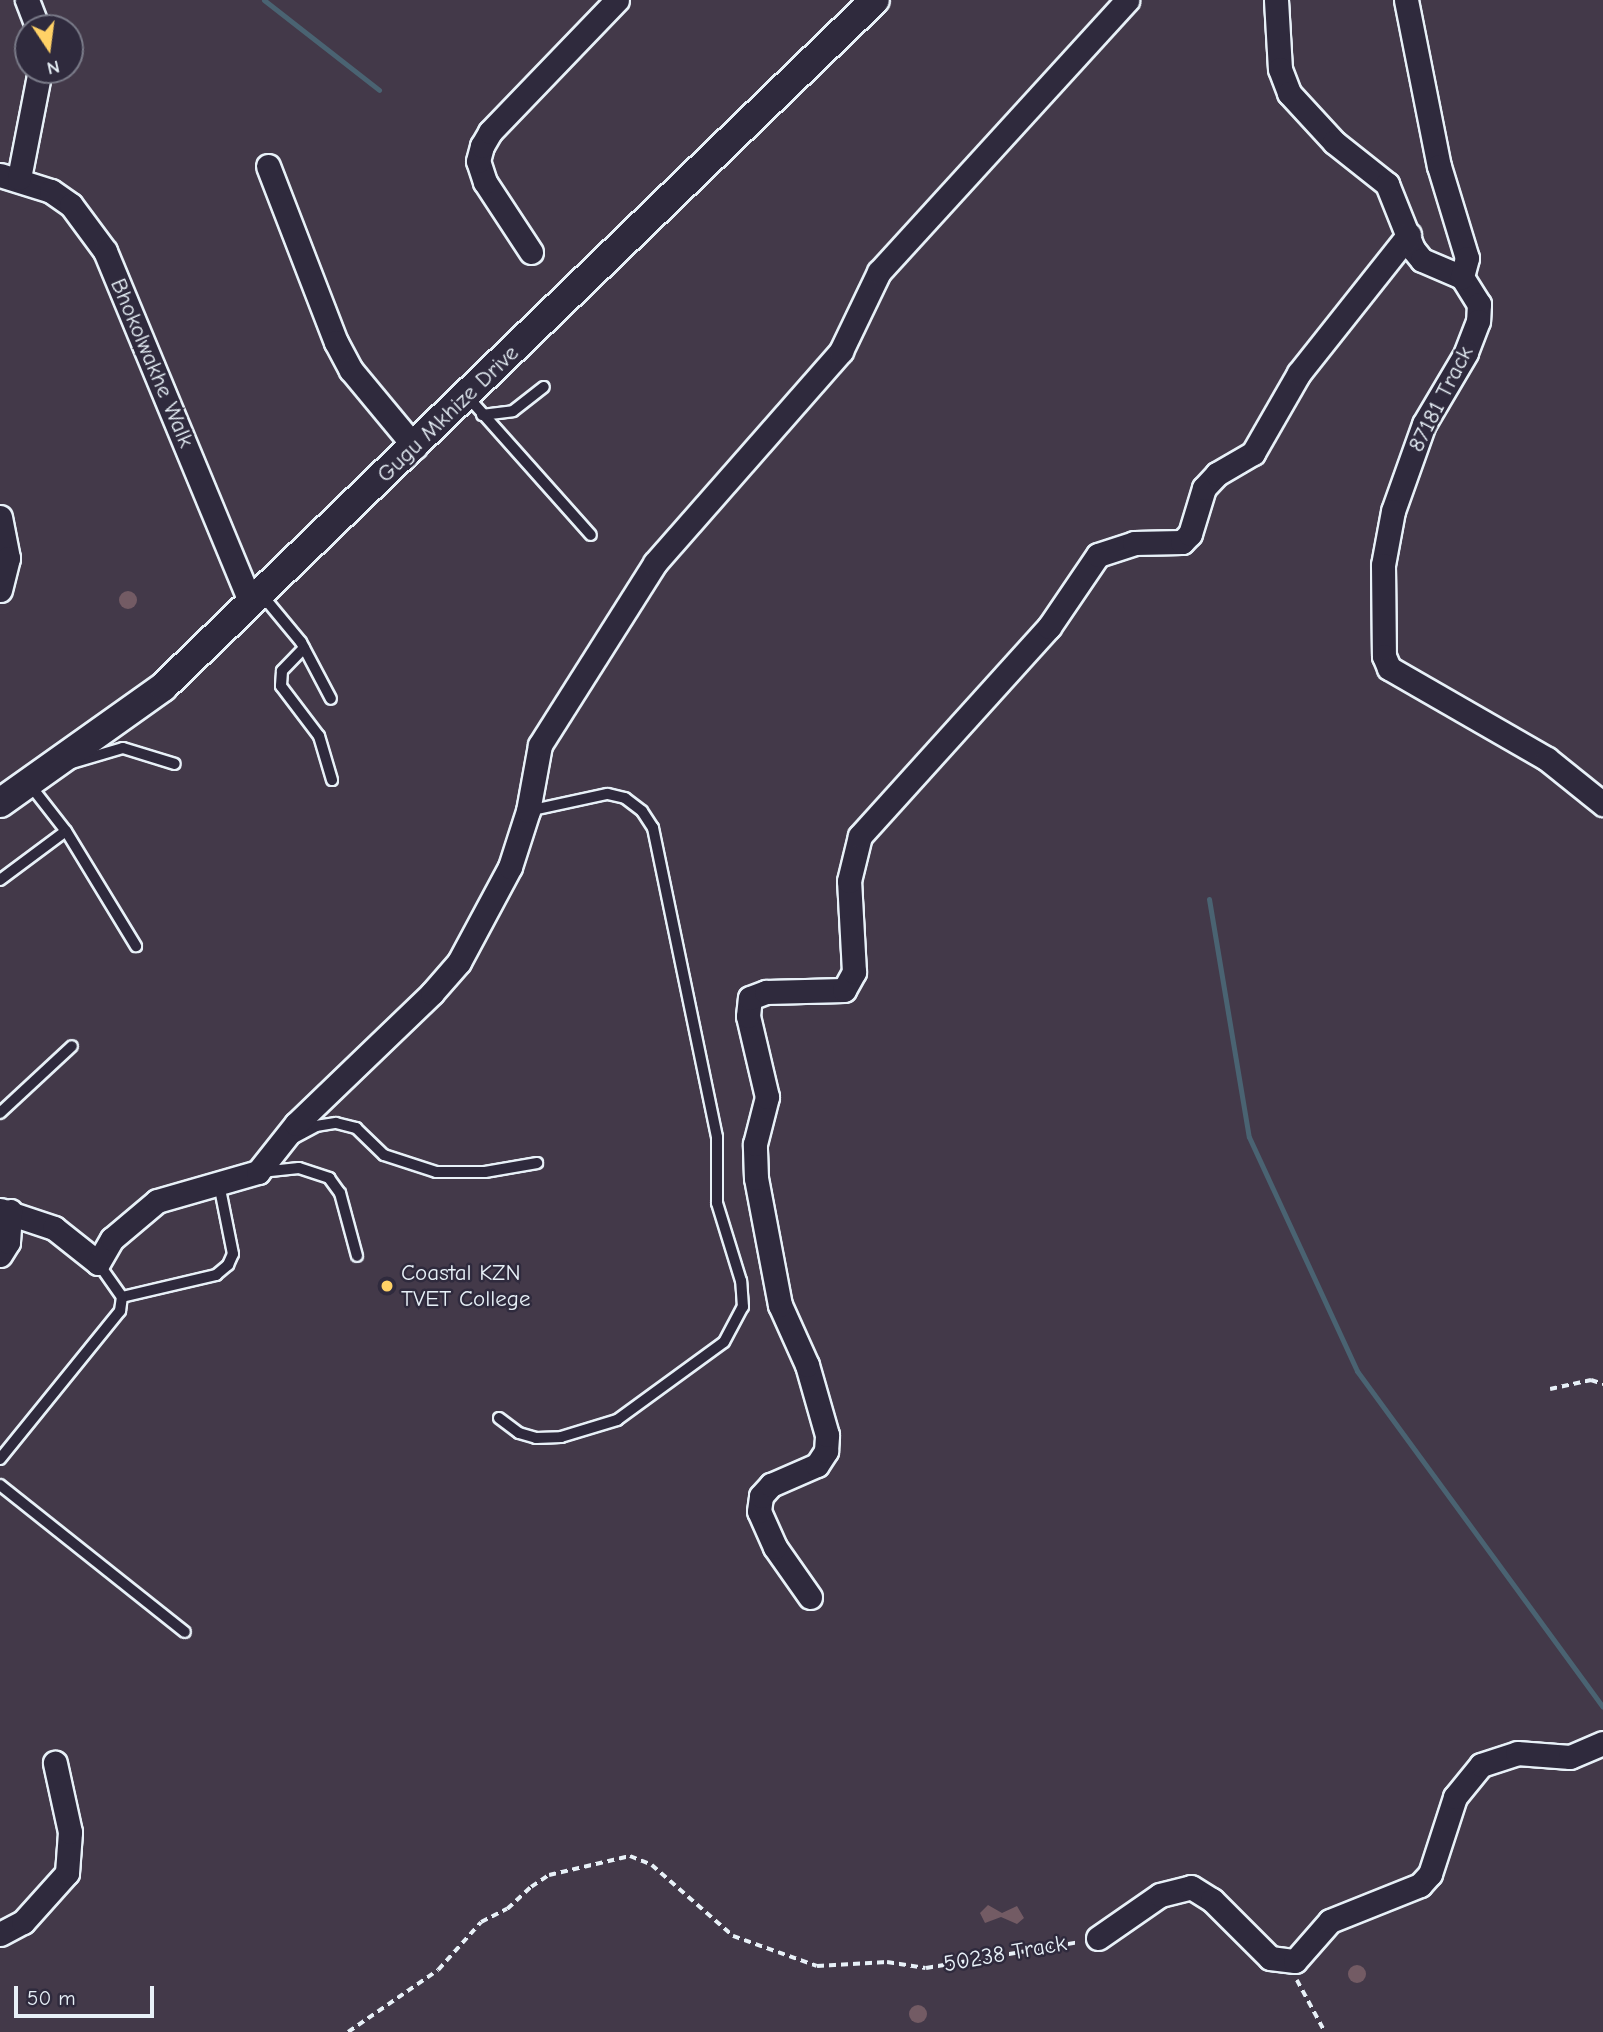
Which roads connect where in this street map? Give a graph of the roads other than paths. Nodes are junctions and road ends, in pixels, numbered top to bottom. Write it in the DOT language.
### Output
graph roads {
  1 [pos="617,0"];
  2 [pos="875,0"];
  3 [pos="1127,0"];
  4 [pos="1276,0"];
  5 [pos="1406,0"];
  6 [pos="36,84"];
  7 [pos="268,166"];
  8 [pos="9,176"];
  9 [pos="1409,234"];
  10 [pos="531,251"];
  11 [pos="1462,277"];
  12 [pos="544,387"];
  13 [pos="475,405"];
  14 [pos="415,447"];
  15 [pos="0,517"];
  16 [pos="591,535"];
  17 [pos="0,590"];
  18 [pos="255,597"];
  19 [pos="304,648"];
  20 [pos="331,699"];
  21 [pos="60,761"];
  22 [pos="175,764"];
  23 [pos="332,780"];
  24 [pos="28,782"];
  25 [pos="0,803"];
  26 [pos="1603,804"];
  27 [pos="528,811"];
  28 [pos="66,831"];
  29 [pos="0,880"];
  30 [pos="136,946"];
  31 [pos="72,1046"];
  32 [pos="0,1113"];
  33 [pos="277,1146"];
  34 [pos="537,1163"];
  35 [pos="258,1172"];
  36 [pos="219,1184"];
  37 [pos="5,1211"];
  38 [pos="0,1255"];
  39 [pos="357,1256"];
  40 [pos="97,1264"];
  41 [pos="122,1297"];
  42 [pos="499,1418"];
  43 [pos="0,1459"];
  44 [pos="0,1485"];
  45 [pos="810,1597"];
  46 [pos="185,1632"];
  47 [pos="1603,1743"];
  48 [pos="55,1763"];
  49 [pos="0,1934"];
  50 [pos="1098,1938"];
  1 -- 10 [label="street"];
  2 -- 13 [label="street, Gugu Mkhize Drive"];
  3 -- 27 [label="street"];
  4 -- 9 [label="street"];
  5 -- 11 [label="street"];
  6 -- 8 [label="street"];
  7 -- 14 [label="street"];
  8 -- 18 [label="street, Bhokolwakhe Walk"];
  9 -- 11 [label="street"];
  9 -- 45 [label="street"];
  11 -- 26 [label="street, 87181 Track"];
  12 -- 13 [label="lane"];
  13 -- 14 [label="street, Gugu Mkhize Drive"];
  13 -- 16 [label="lane"];
  14 -- 18 [label="street, Gugu Mkhize Drive"];
  15 -- 17 [label="street"];
  18 -- 19 [label="lane"];
  18 -- 21 [label="street, Gugu Mkhize Drive"];
  19 -- 20 [label="lane"];
  19 -- 23 [label="lane"];
  21 -- 22 [label="lane"];
  21 -- 24 [label="street, Gugu Mkhize Drive"];
  24 -- 25 [label="street, Gugu Mkhize Drive"];
  24 -- 28 [label="lane"];
  27 -- 33 [label="street"];
  27 -- 42 [label="lane"];
  28 -- 29 [label="lane"];
  28 -- 30 [label="lane"];
  31 -- 32 [label="lane"];
  33 -- 34 [label="lane"];
  33 -- 35 [label="street"];
  35 -- 36 [label="street"];
  35 -- 39 [label="lane"];
  36 -- 40 [label="street"];
  36 -- 41 [label="lane"];
  37 -- 38 [label="street"];
  37 -- 40 [label="street"];
  40 -- 41 [label="lane"];
  41 -- 43 [label="lane"];
  44 -- 46 [label="lane"];
  47 -- 50 [label="street, 50238 Track"];
  48 -- 49 [label="street"];
}
